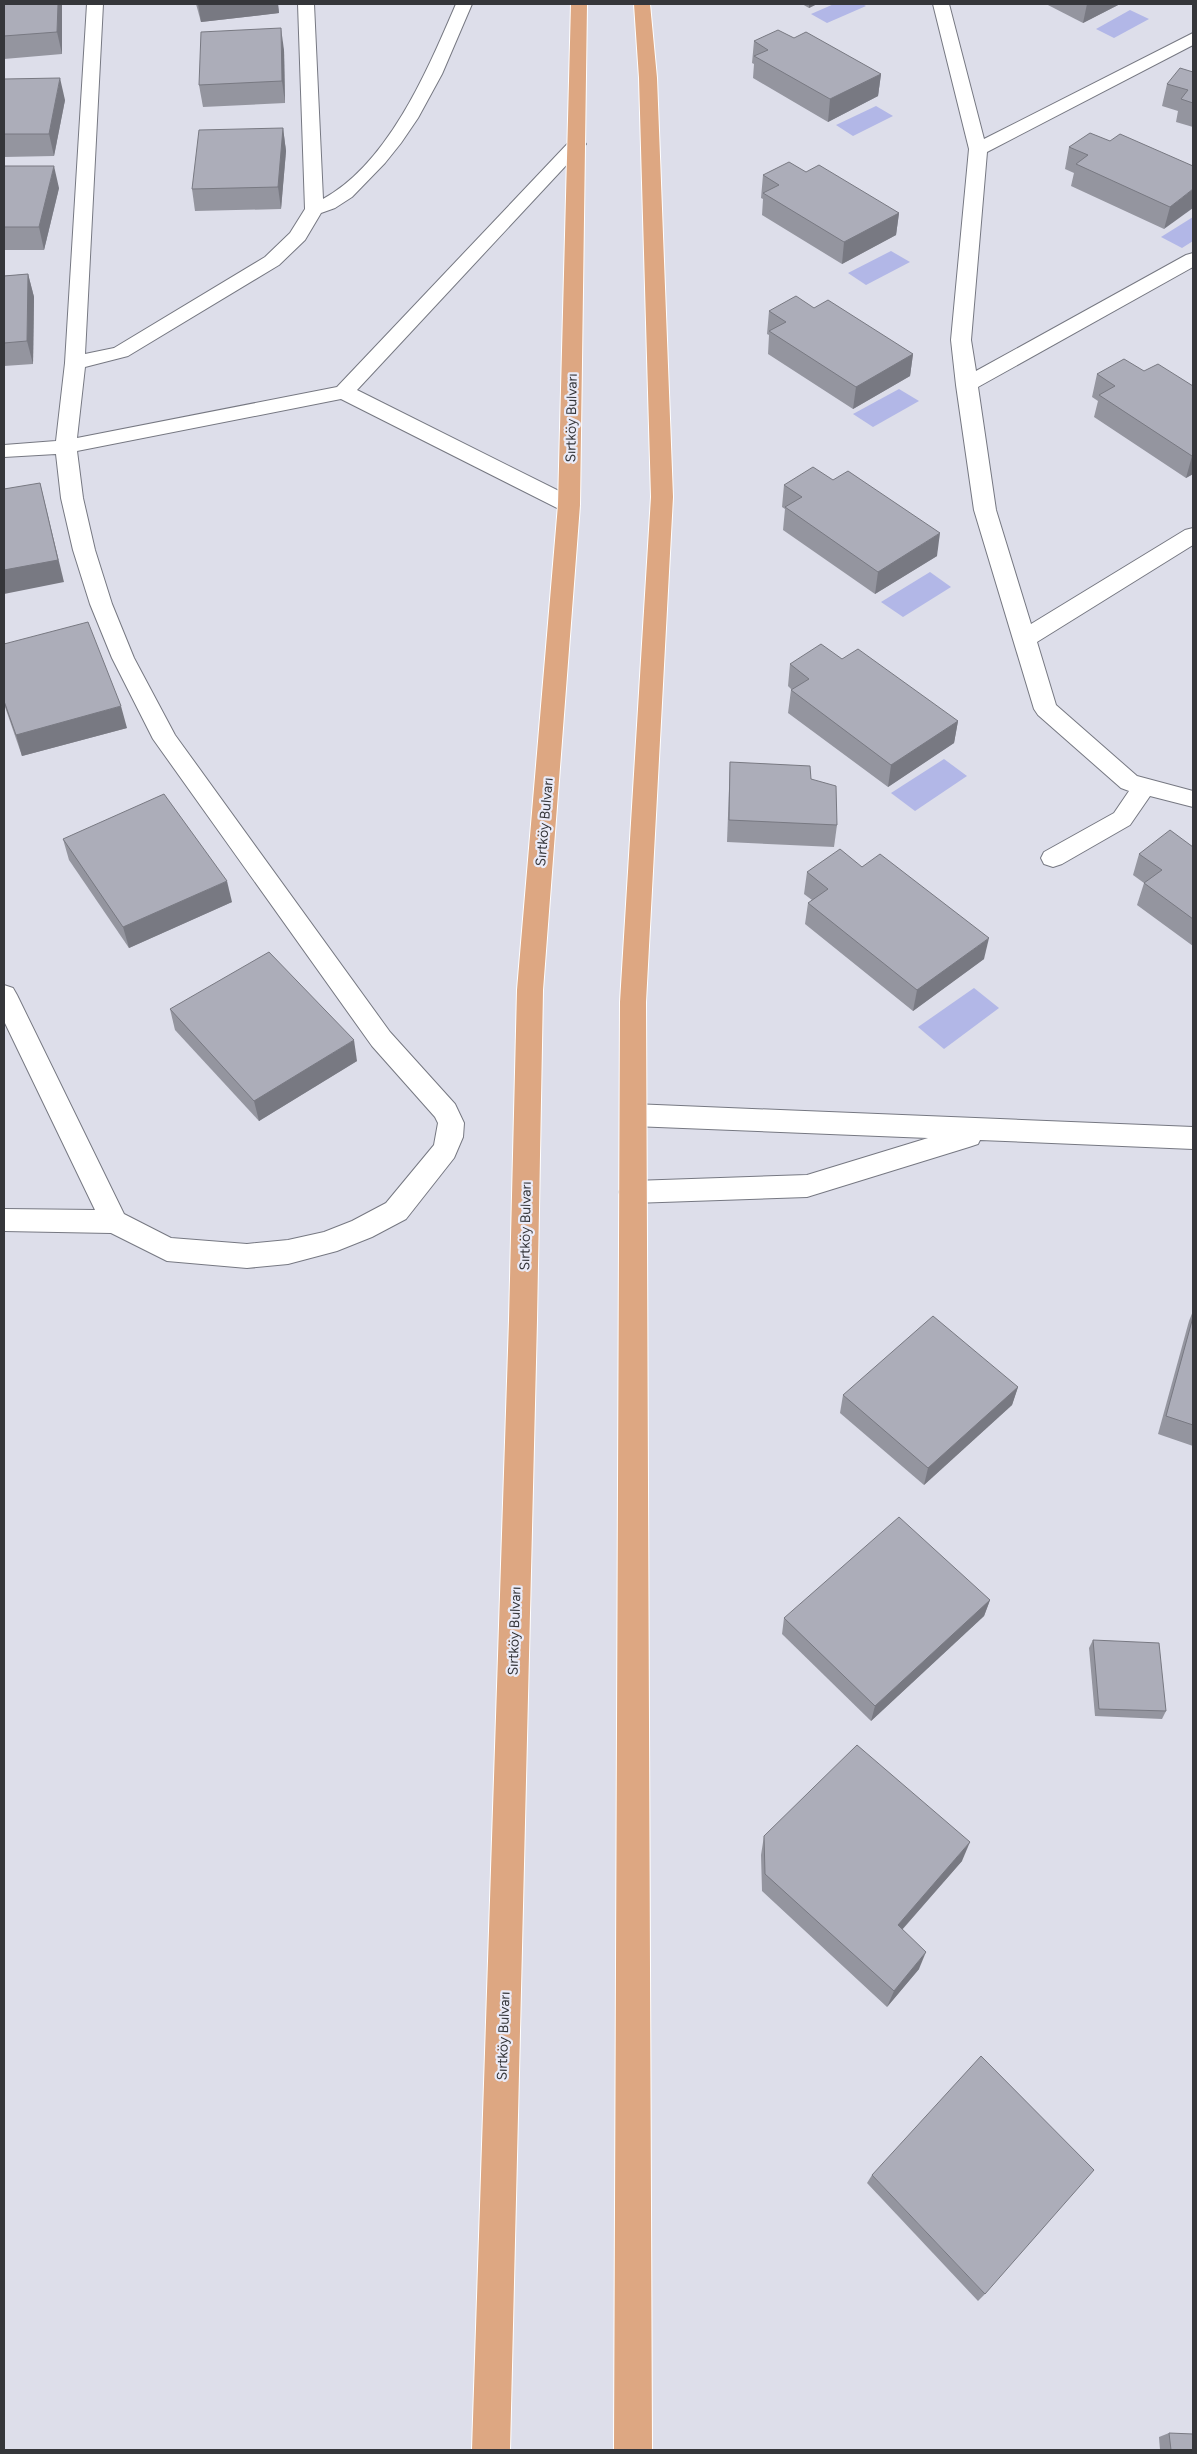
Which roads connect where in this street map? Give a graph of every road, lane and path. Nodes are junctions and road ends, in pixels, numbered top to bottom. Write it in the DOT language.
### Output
graph roads {
  1 [pos="95,4"];
  2 [pos="306,4"];
  3 [pos="464,4"];
  4 [pos="579,4"];
  5 [pos="642,4"];
  6 [pos="941,4"];
  7 [pos="1193,38"];
  8 [pos="577,144"];
  9 [pos="978,149"];
  10 [pos="314,209"];
  11 [pos="1193,259"];
  12 [pos="75,363"];
  13 [pos="966,385"];
  14 [pos="344,392"];
  15 [pos="66,447"];
  16 [pos="4,451"];
  17 [pos="569,505"];
  18 [pos="1193,535"];
  19 [pos="1024,639"];
  20 [pos="1145,786"];
  21 [pos="1193,799"];
  22 [pos="1053,858"];
  23 [pos="4,995"];
  24 [pos="633,1115"];
  25 [pos="989,1130"];
  26 [pos="1193,1138"];
  27 [pos="633,1192"];
  28 [pos="4,1220"];
  29 [pos="114,1222"];
  30 [pos="491,2450"];
  31 [pos="633,2450"];
  1 -- 12 [label="street"];
  2 -- 10 [label="street"];
  3 -- 10 [label="street"];
  4 -- 8 [label="main road, Sırtköy Bulvarı"];
  5 -- 24 [label="main road"];
  6 -- 9 [label="street"];
  7 -- 9 [label="street"];
  8 -- 14 [label="street"];
  8 -- 17 [label="main road, Sırtköy Bulvarı"];
  9 -- 13 [label="street"];
  10 -- 12 [label="street"];
  11 -- 13 [label="street"];
  12 -- 15 [label="street"];
  13 -- 19 [label="street"];
  14 -- 15 [label="street"];
  14 -- 17 [label="street"];
  15 -- 16 [label="street"];
  15 -- 29 [label="street"];
  17 -- 30 [label="main road, Sırtköy Bulvarı"];
  18 -- 19 [label="street"];
  19 -- 20 [label="street"];
  20 -- 21 [label="street"];
  20 -- 22 [label="street"];
  23 -- 29 [label="street"];
  24 -- 25 [label="street"];
  24 -- 27 [label="main road"];
  25 -- 26 [label="street"];
  25 -- 27 [label="street"];
  27 -- 31 [label="main road"];
  28 -- 29 [label="street"];
}
